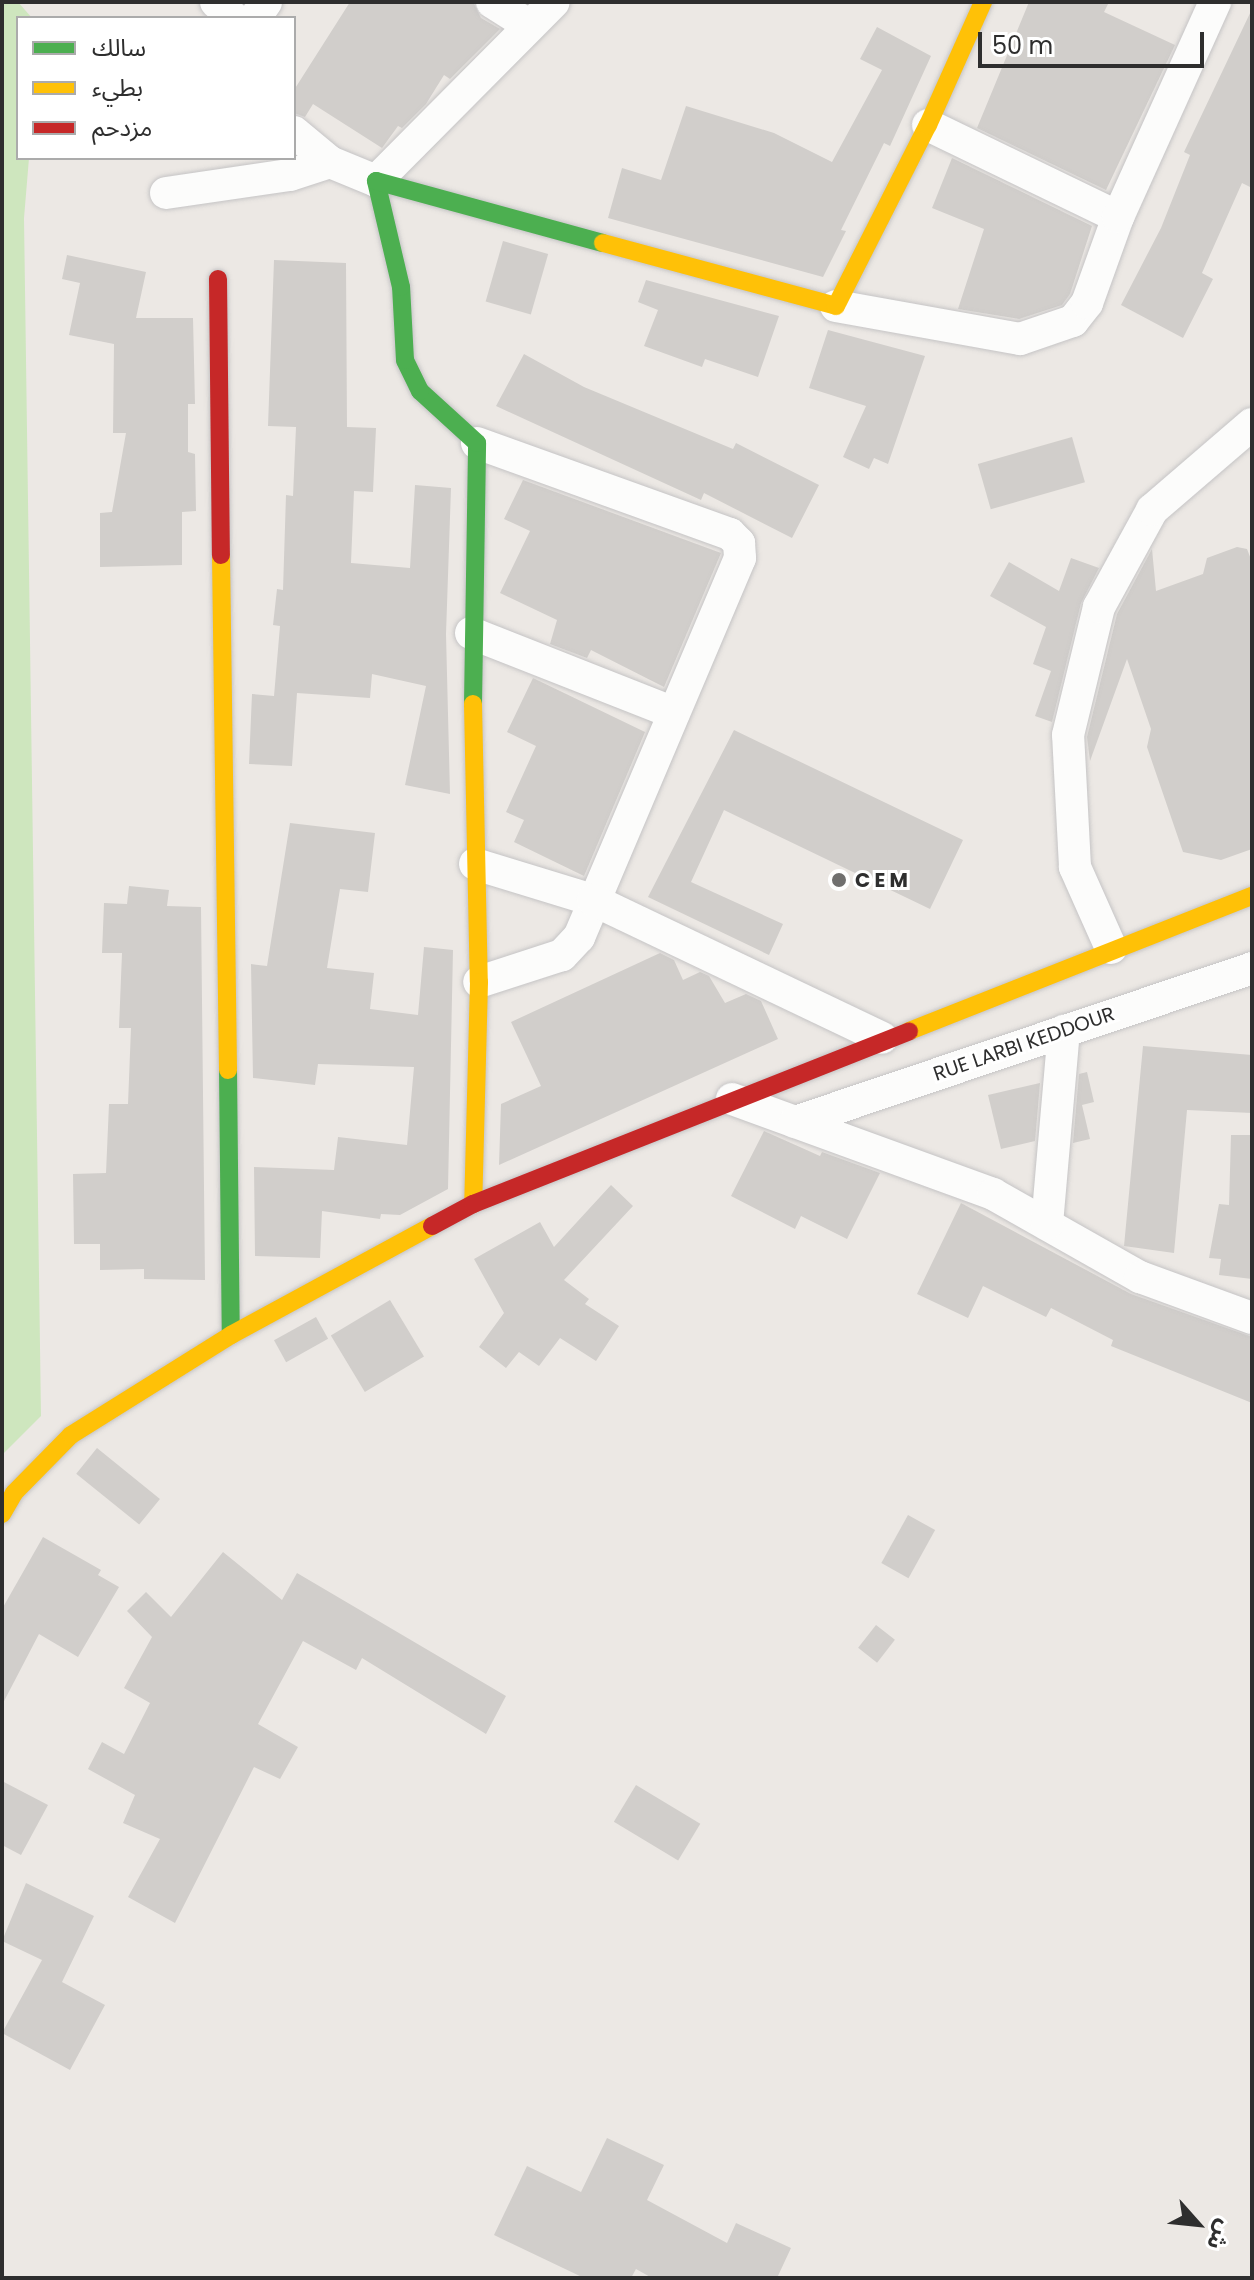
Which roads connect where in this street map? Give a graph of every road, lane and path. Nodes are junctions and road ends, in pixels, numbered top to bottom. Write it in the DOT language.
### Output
graph roads {
  1 [pos="216,2"];
  2 [pos="492,2"];
  3 [pos="554,2"];
  4 [pos="983,2"];
  5 [pos="1215,2"];
  6 [pos="232,16"];
  7 [pos="527,24"];
  8 [pos="928,125"];
  9 [pos="296,134"];
  10 [pos="330,162"];
  11 [pos="376,181"];
  12 [pos="166,193"];
  13 [pos="1118,217"];
  14 [pos="218,279"];
  15 [pos="836,306"];
  16 [pos="1252,424"];
  17 [pos="477,443"];
  18 [pos="471,633"];
  19 [pos="674,713"];
  20 [pos="475,864"];
  21 [pos="1252,896"];
  22 [pos="593,900"];
  23 [pos="1111,948"];
  24 [pos="1252,968"];
  25 [pos="479,982"];
  26 [pos="1064,1031"];
  27 [pos="882,1038"];
  28 [pos="732,1099"];
  29 [pos="795,1122"];
  30 [pos="473,1204"];
  31 [pos="1047,1224"];
  32 [pos="1252,1310"];
  33 [pos="1252,1318"];
  34 [pos="231,1335"];
  35 [pos="2,1514"];
  1 -- 6 [label="street"];
  2 -- 7 [label="street"];
  3 -- 7 [label="street"];
  4 -- 8 [label="street"];
  5 -- 13 [label="street"];
  7 -- 11 [label="street"];
  8 -- 13 [label="street"];
  8 -- 15 [label="street"];
  9 -- 10 [label="street"];
  10 -- 11 [label="street"];
  10 -- 12 [label="street"];
  11 -- 15 [label="street"];
  11 -- 17 [label="street"];
  13 -- 15 [label="street"];
  14 -- 34 [label="street"];
  16 -- 23 [label="street"];
  17 -- 18 [label="street"];
  17 -- 19 [label="street"];
  18 -- 19 [label="street"];
  18 -- 20 [label="street"];
  19 -- 22 [label="street"];
  20 -- 22 [label="street"];
  20 -- 25 [label="street"];
  21 -- 23 [label="street"];
  22 -- 25 [label="street"];
  22 -- 27 [label="street"];
  23 -- 27 [label="street"];
  24 -- 26 [label="street, RUE LARBI KEDDOUR"];
  25 -- 30 [label="street"];
  26 -- 29 [label="street, RUE LARBI KEDDOUR"];
  26 -- 31 [label="street"];
  27 -- 28 [label="street"];
  28 -- 29 [label="street"];
  28 -- 30 [label="street"];
  29 -- 31 [label="street"];
  30 -- 34 [label="street"];
  31 -- 33 [label="street"];
  32 -- 33 [label="street"];
  34 -- 35 [label="street"];
}
